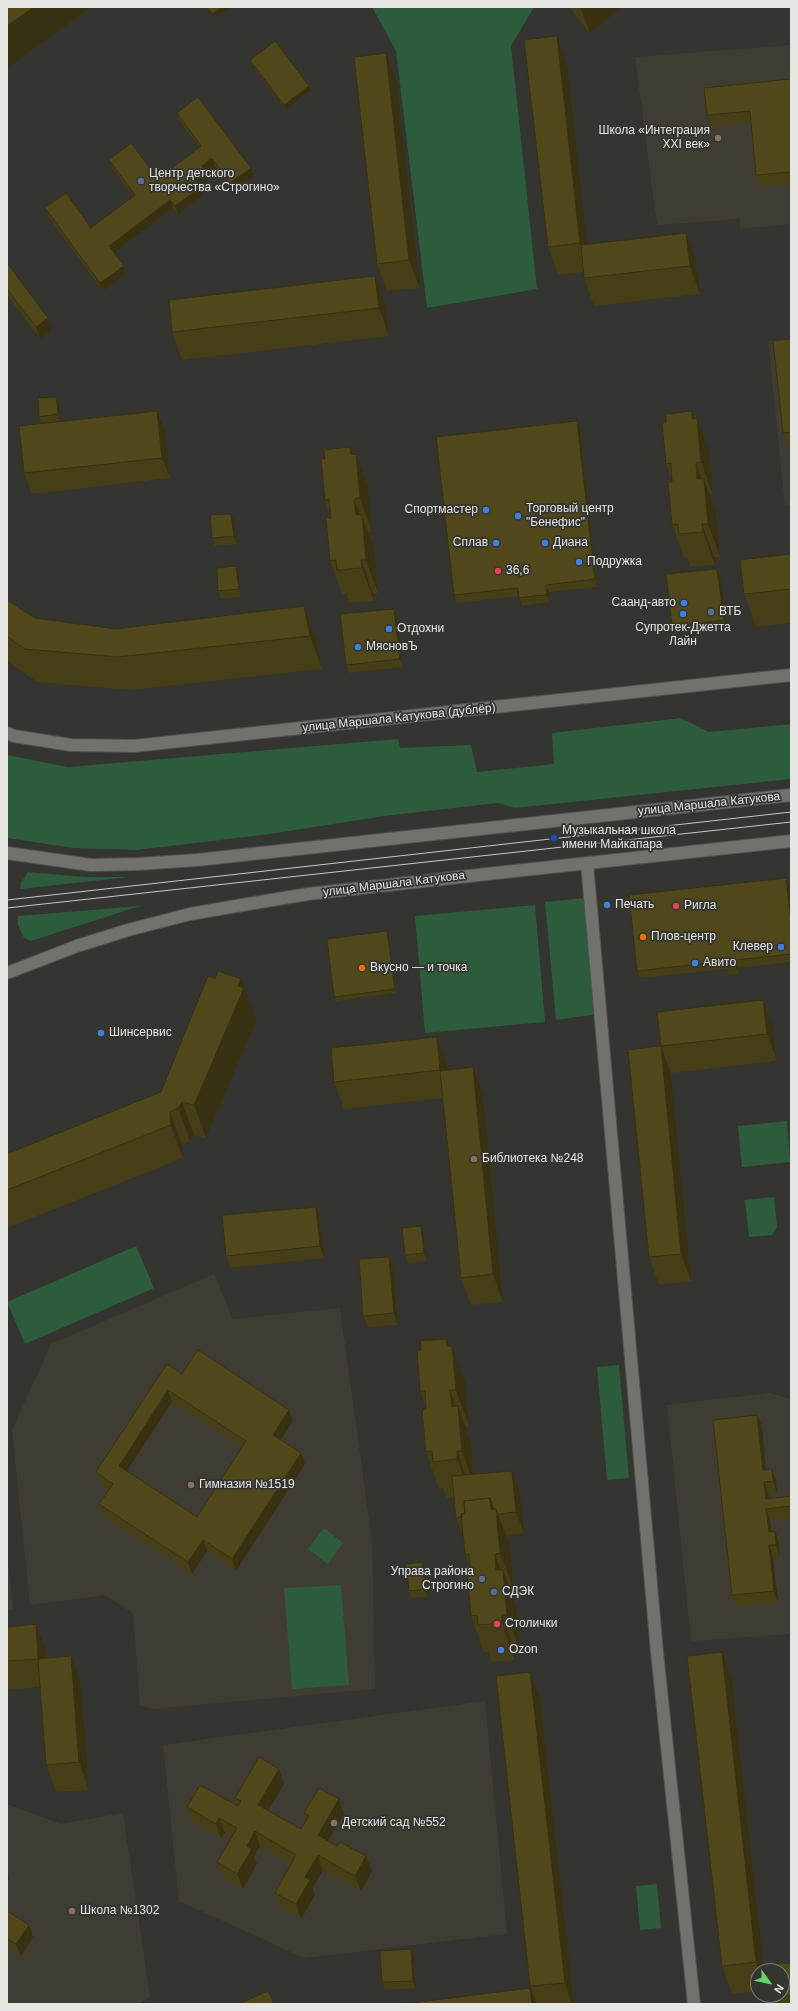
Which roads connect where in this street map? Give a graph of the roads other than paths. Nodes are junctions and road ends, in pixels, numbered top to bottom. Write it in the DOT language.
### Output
graph roads {
  1 [pos="791,675"];
  2 [pos="7,733"];
  3 [pos="791,795"];
  4 [pos="791,841"];
  5 [pos="7,853"];
  6 [pos="587,863"];
  7 [pos="7,973"];
  8 [pos="694,2004"];
  1 -- 2 [label="street, улица Маршала Катукова (дублёр)"];
  3 -- 5 [label="street, улица Маршала Катукова"];
  4 -- 6 [label="street, улица Маршала Катукова"];
  6 -- 7 [label="street, улица Маршала Катукова"];
  6 -- 8 [label="street"];
}
